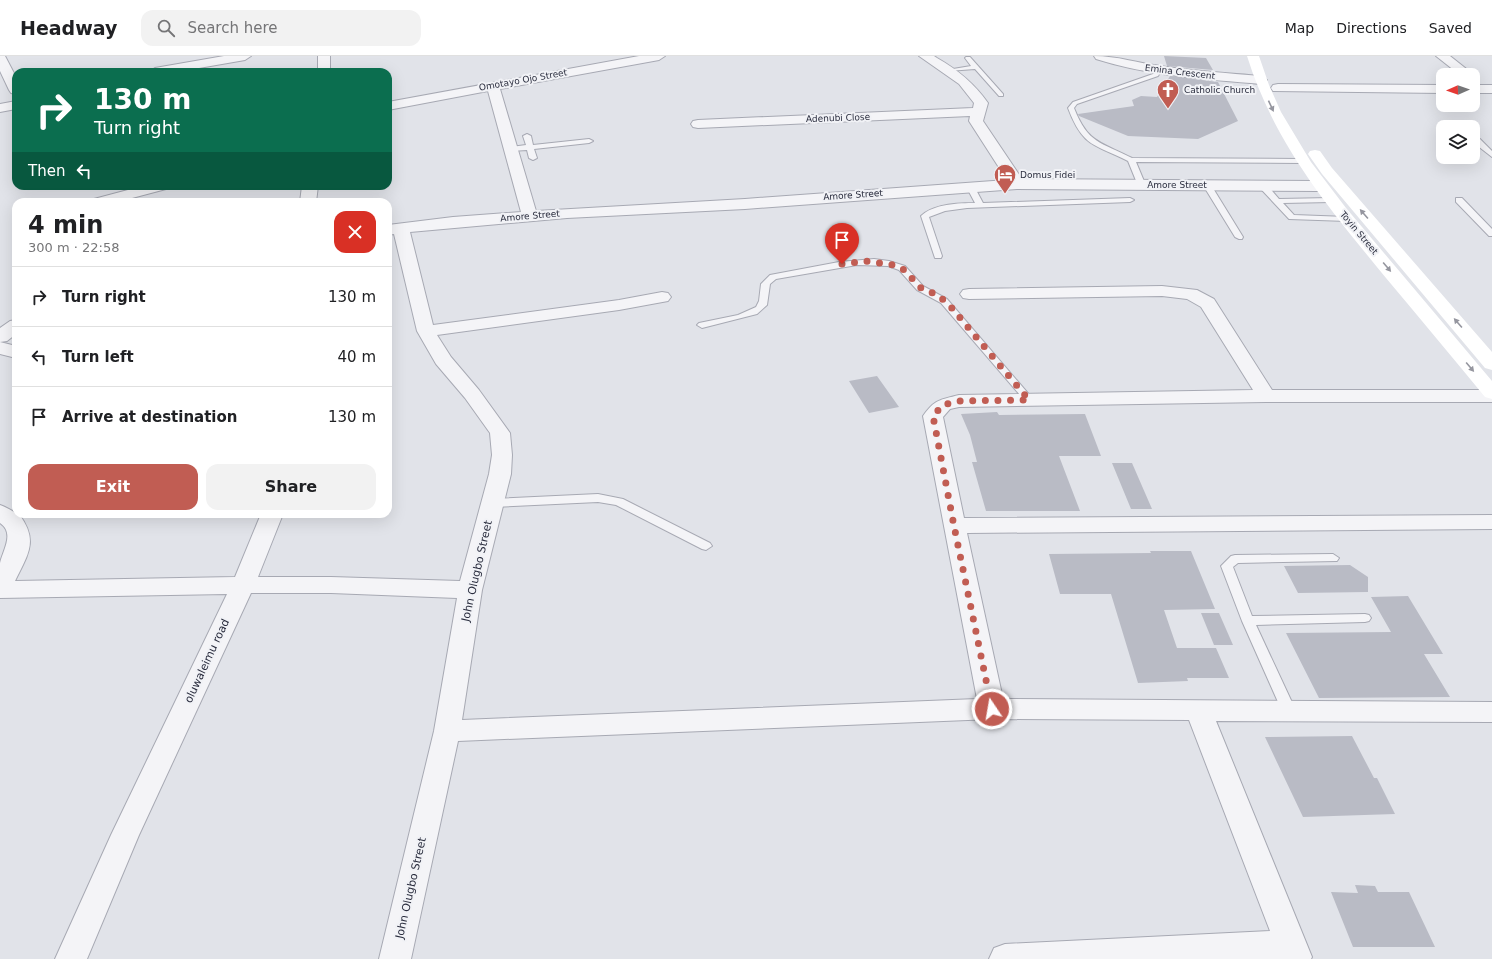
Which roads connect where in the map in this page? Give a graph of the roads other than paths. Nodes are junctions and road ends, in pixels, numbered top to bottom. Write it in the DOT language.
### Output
graph roads {
  1 [pos="245,56"];
  2 [pos="324,56"];
  3 [pos="659,56"];
  4 [pos="926,56"];
  5 [pos="1100,56"];
  6 [pos="1253,56"];
  7 [pos="1266,56"];
  8 [pos="1442,56"];
  9 [pos="0,58"];
  10 [pos="968,58"];
  11 [pos="183,68"];
  12 [pos="324,68"];
  13 [pos="977,68"];
  14 [pos="1458,68"];
  15 [pos="950,70"];
  16 [pos="1158,71"];
  17 [pos="1261,80"];
  18 [pos="12,82"];
  19 [pos="1480,83"];
  20 [pos="493,86"];
  21 [pos="1278,88"];
  22 [pos="1436,88"];
  23 [pos="1490,89"];
  24 [pos="1001,95"];
  25 [pos="392,105"];
  26 [pos="12,106"];
  27 [pos="0,108"];
  28 [pos="977,112"];
  29 [pos="698,124"];
  30 [pos="527,136"];
  31 [pos="589,141"];
  32 [pos="1480,144"];
  33 [pos="529,147"];
  34 [pos="511,149"];
  35 [pos="1492,155"];
  36 [pos="534,158"];
  37 [pos="1131,160"];
  38 [pos="1302,161"];
  39 [pos="1017,184"];
  40 [pos="1142,186"];
  41 [pos="1207,186"];
  42 [pos="1264,186"];
  43 [pos="1319,186"];
  44 [pos="971,188"];
  45 [pos="146,190"];
  46 [pos="114,198"];
  47 [pos="1130,200"];
  48 [pos="1295,200"];
  49 [pos="1331,200"];
  50 [pos="1459,200"];
  51 [pos="1276,201"];
  52 [pos="980,205"];
  53 [pos="530,217"];
  54 [pos="1310,218"];
  55 [pos="1347,220"];
  56 [pos="1479,220"];
  57 [pos="1492,220"];
  58 [pos="394,230"];
  59 [pos="1492,234"];
  60 [pos="1239,237"];
  61 [pos="938,256"];
  62 [pos="969,294"];
  63 [pos="662,297"];
  64 [pos="702,325"];
  65 [pos="12,328"];
  66 [pos="426,331"];
  67 [pos="0,337"];
  68 [pos="0,348"];
  69 [pos="12,351"];
  70 [pos="1492,364"];
  71 [pos="1492,395"];
  72 [pos="1266,396"];
  73 [pos="1029,400"];
  74 [pos="493,503"];
  75 [pos="0,512"];
  76 [pos="270,518"];
  77 [pos="1492,522"];
  78 [pos="954,526"];
  79 [pos="706,546"];
  80 [pos="1333,558"];
  81 [pos="244,585"];
  82 [pos="0,589"];
  83 [pos="470,590"];
  84 [pos="1365,618"];
  85 [pos="1248,621"];
  86 [pos="992,709"];
  87 [pos="1289,710"];
  88 [pos="1199,711"];
  89 [pos="1492,712"];
  90 [pos="447,731"];
  91 [pos="1294,952"];
  92 [pos="71,959"];
  93 [pos="395,959"];
  94 [pos="1005,959"];
  1 -- 11 [label="street"];
  2 -- 12 [label="street"];
  3 -- 20 [label="street, Omotayo Ojo Street"];
  4 -- 15 [label="street"];
  5 -- 16 [label="street, Emina Crescent"];
  6 -- 17 [label="street, Toyin Street"];
  7 -- 21 [label="street, Toyin Street"];
  8 -- 14 [label="street"];
  9 -- 18 [label="street"];
  10 -- 13 [label="lane"];
  13 -- 15 [label="lane"];
  13 -- 24 [label="lane"];
  15 -- 28 [label="street"];
  16 -- 17 [label="street, Emina Crescent"];
  16 -- 37 [label="lane"];
  17 -- 38 [label="street, Toyin Street, one-way"];
  19 -- 23 [label="street"];
  20 -- 25 [label="street, Omotayo Ojo Street"];
  20 -- 34 [label="street"];
  21 -- 22 [label="street"];
  70 -- 21 [label="street, Toyin Street, one-way"];
  26 -- 27 [label="street"];
  28 -- 29 [label="street, Adenubi Close"];
  28 -- 39 [label="street"];
  30 -- 33 [label="lane"];
  31 -- 33 [label="lane"];
  32 -- 35 [label="lane"];
  33 -- 34 [label="lane"];
  33 -- 36 [label="lane"];
  34 -- 53 [label="street"];
  37 -- 38 [label="lane"];
  37 -- 40 [label="lane"];
  38 -- 43 [label="street, Toyin Street"];
  39 -- 40 [label="street, Amore Street"];
  39 -- 44 [label="street, Amore Street"];
  40 -- 41 [label="street, Amore Street"];
  41 -- 42 [label="street, Amore Street"];
  41 -- 60 [label="lane"];
  42 -- 43 [label="street, Amore Street"];
  42 -- 51 [label="lane"];
  43 -- 49 [label="street, Toyin Street"];
  44 -- 52 [label="lane"];
  44 -- 53 [label="street, Amore Street"];
  45 -- 46 [label="street"];
  47 -- 52 [label="lane"];
  48 -- 49 [label="lane"];
  48 -- 51 [label="lane"];
  48 -- 54 [label="lane"];
  49 -- 55 [label="street, Toyin Street"];
  50 -- 56 [label="lane"];
  51 -- 54 [label="lane"];
  52 -- 61 [label="lane"];
  53 -- 58 [label="street, Amore Street"];
  54 -- 55 [label="lane"];
  55 -- 71 [label="street, Toyin Street, one-way"];
  56 -- 57 [label="lane"];
  56 -- 59 [label="lane"];
  58 -- 66 [label="street, John Olugbo Street"];
  62 -- 72 [label="street"];
  63 -- 66 [label="street"];
  64 -- 73 [label="lane"];
  65 -- 67 [label="street"];
  66 -- 74 [label="street, John Olugbo Street"];
  68 -- 69 [label="street"];
  71 -- 72 [label="street"];
  72 -- 73 [label="street"];
  73 -- 78 [label="street"];
  74 -- 79 [label="lane"];
  74 -- 83 [label="street, John Olugbo Street"];
  75 -- 82 [label="street"];
  76 -- 81 [label="street, oluwaleimu road"];
  77 -- 78 [label="street"];
  78 -- 86 [label="street"];
  80 -- 85 [label="lane"];
  81 -- 82 [label="street"];
  81 -- 83 [label="street"];
  81 -- 92 [label="street, oluwaleimu road"];
  83 -- 90 [label="street, John Olugbo Street"];
  84 -- 85 [label="lane"];
  85 -- 87 [label="lane"];
  86 -- 88 [label="street"];
  86 -- 90 [label="street"];
  87 -- 88 [label="street"];
  87 -- 89 [label="street"];
  88 -- 91 [label="street"];
  90 -- 93 [label="street, John Olugbo Street"];
  91 -- 94 [label="street"];
}
